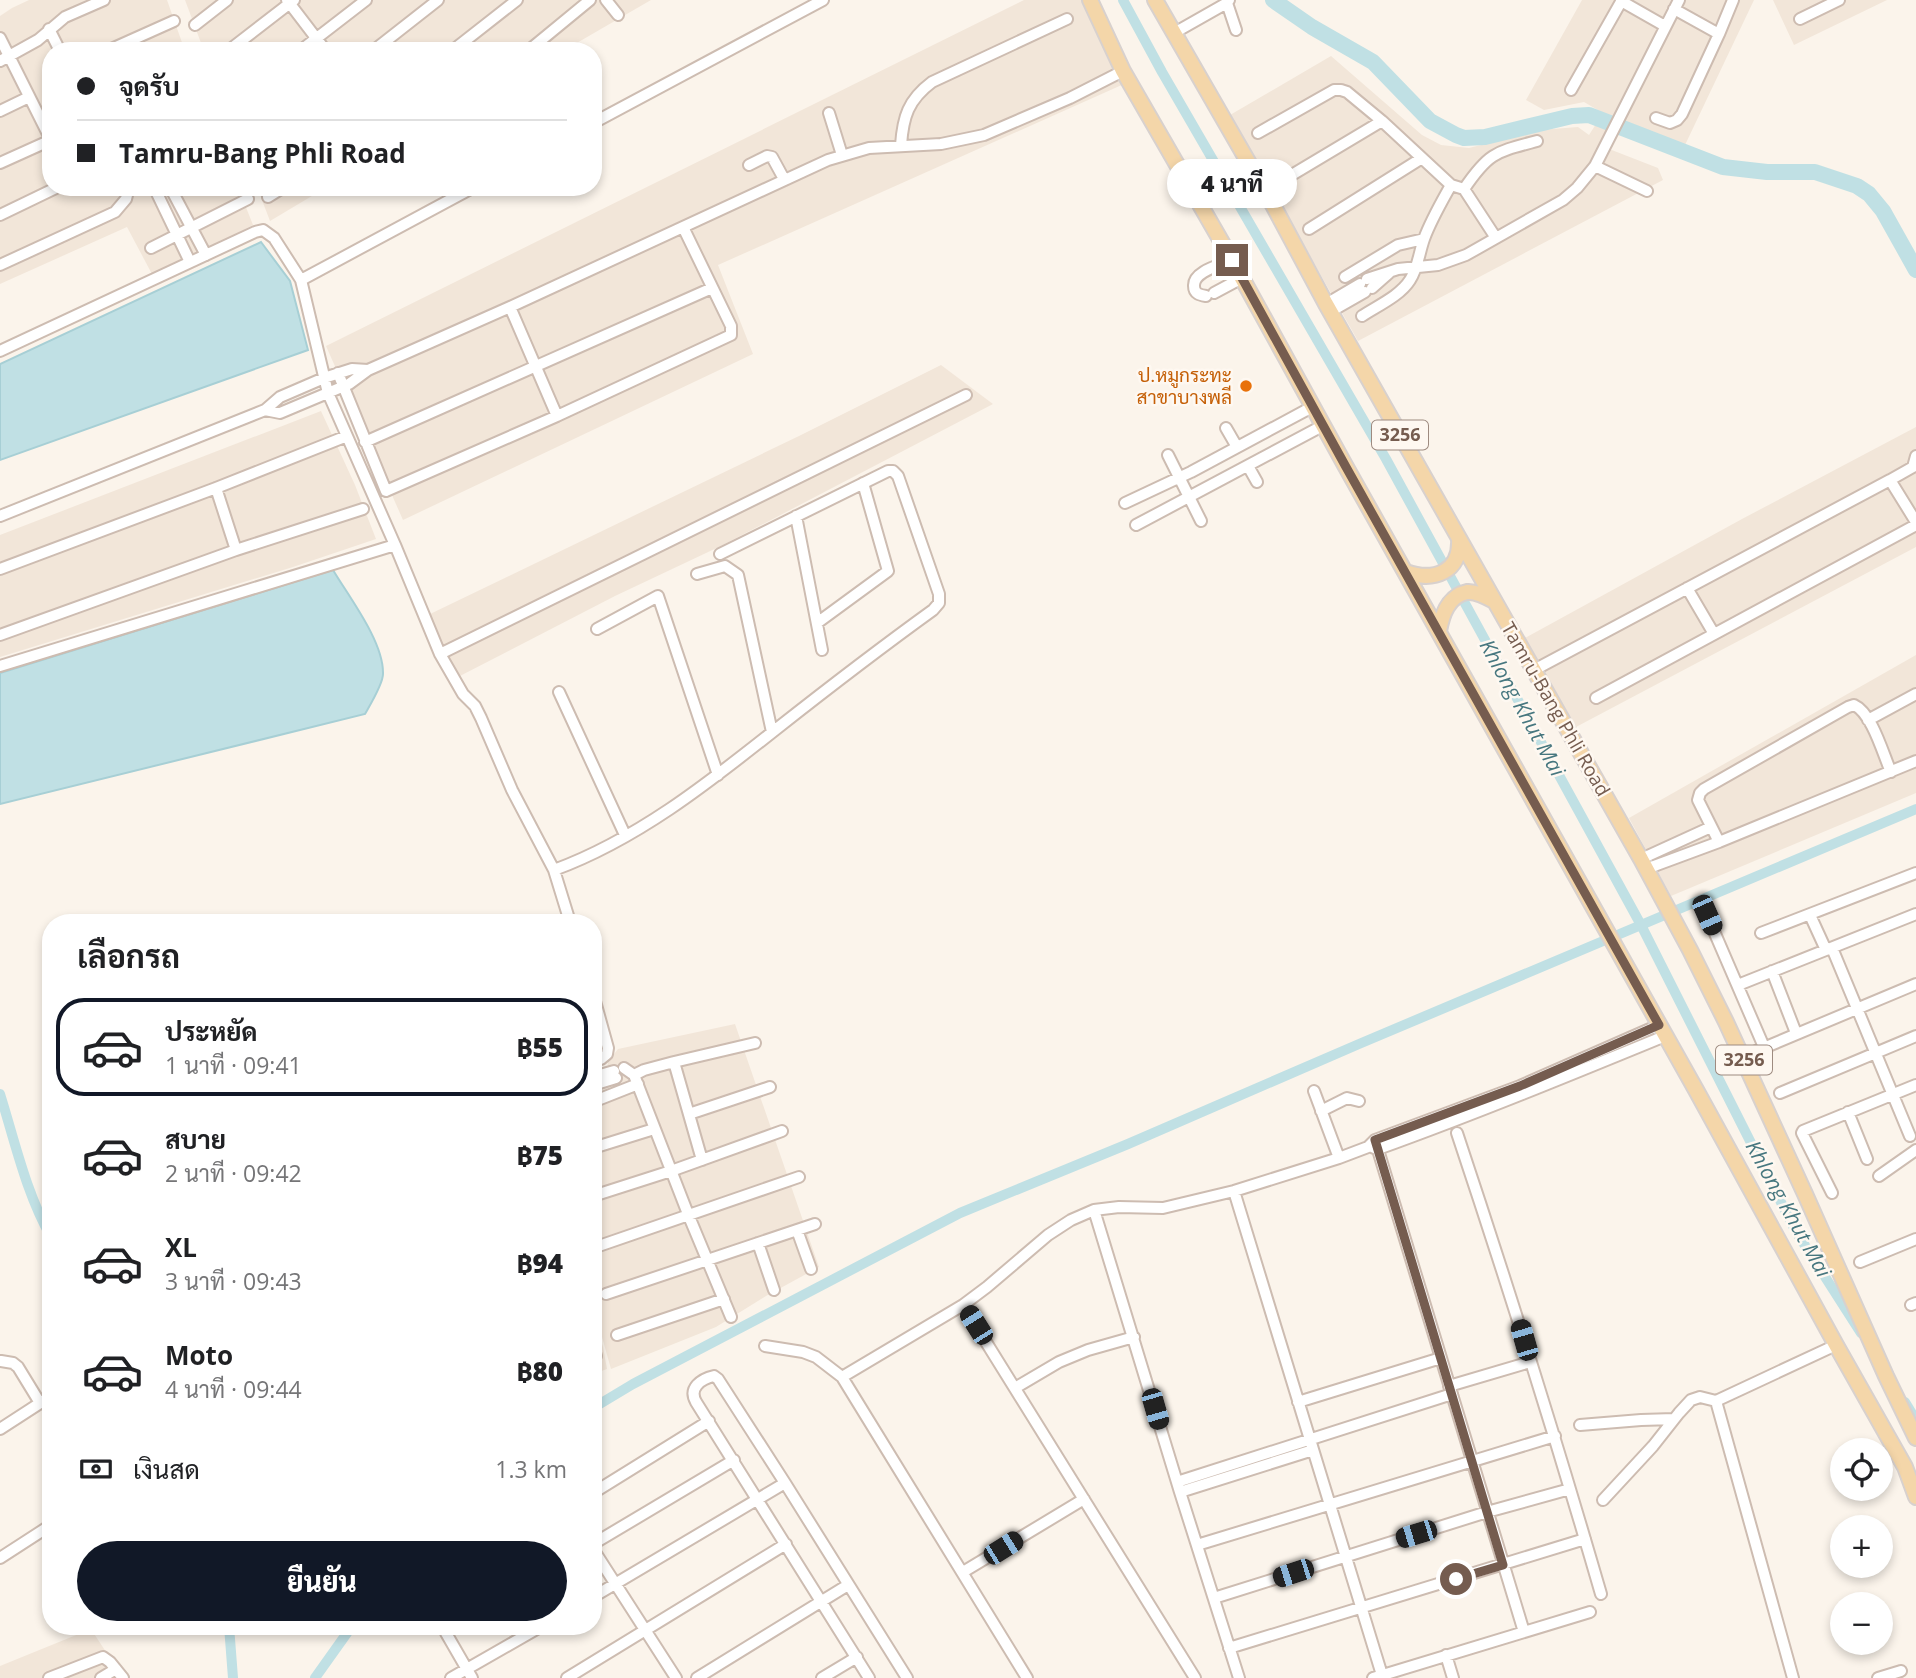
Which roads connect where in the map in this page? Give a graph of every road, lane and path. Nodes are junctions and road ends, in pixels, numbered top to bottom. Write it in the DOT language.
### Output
graph roads {
  1 [pos="104,0"];
  2 [pos="227,0"];
  3 [pos="366,0"];
  4 [pos="438,0"];
  5 [pos="517,0"];
  6 [pos="590,0"];
  7 [pos="606,0"];
  8 [pos="823,0"];
  9 [pos="1090,0"];
  10 [pos="1155,0"];
  11 [pos="1733,0"];
  12 [pos="1839,0"];
  13 [pos="290,1"];
  14 [pos="1228,1"];
  15 [pos="1622,1"];
  16 [pos="1676,5"];
  17 [pos="618,15"];
  18 [pos="1067,19"];
  19 [pos="1800,19"];
  20 [pos="174,21"];
  21 [pos="195,25"];
  22 [pos="1665,26"];
  23 [pos="49,29"];
  24 [pos="1236,30"];
  25 [pos="1174,33"];
  26 [pos="1720,34"];
  27 [pos="0,38"];
  28 [pos="317,38"];
  29 [pos="56,42"];
  30 [pos="127,42"];
  31 [pos="239,42"];
  32 [pos="312,42"];
  33 [pos="320,42"];
  34 [pos="384,42"];
  35 [pos="463,42"];
  36 [pos="539,42"];
  37 [pos="4,59"];
  38 [pos="1123,71"];
  39 [pos="1571,90"];
  40 [pos="29,97"];
  41 [pos="0,111"];
  42 [pos="829,113"];
  43 [pos="602,118"];
  44 [pos="1656,118"];
  45 [pos="1381,121"];
  46 [pos="42,122"];
  47 [pos="1258,133"];
  48 [pos="1537,141"];
  49 [pos="42,144"];
  50 [pos="901,145"];
  51 [pos="842,155"];
  52 [pos="1422,158"];
  53 [pos="0,163"];
  54 [pos="749,165"];
  55 [pos="1595,166"];
  56 [pos="784,179"];
  57 [pos="1285,179"];
  58 [pos="1451,185"];
  59 [pos="1464,189"];
  60 [pos="1647,191"];
  61 [pos="42,195"];
  62 [pos="127,196"];
  63 [pos="160,196"];
  64 [pos="175,196"];
  65 [pos="457,196"];
  66 [pos="248,200"];
  67 [pos="0,215"];
  68 [pos="683,227"];
  69 [pos="192,229"];
  70 [pos="1309,229"];
  71 [pos="177,236"];
  72 [pos="1424,239"];
  73 [pos="1496,239"];
  74 [pos="151,248"];
  75 [pos="205,255"];
  76 [pos="1232,260"];
  77 [pos="190,262"];
  78 [pos="0,265"];
  79 [pos="1417,266"];
  80 [pos="1345,277"];
  81 [pos="1242,278"];
  82 [pos="301,280"];
  83 [pos="712,288"];
  84 [pos="510,307"];
  85 [pos="1328,308"];
  86 [pos="1362,316"];
  87 [pos="0,351"];
  88 [pos="536,365"];
  89 [pos="368,370"];
  90 [pos="338,373"];
  91 [pos="324,378"];
  92 [pos="344,387"];
  93 [pos="328,393"];
  94 [pos="966,395"];
  95 [pos="1314,406"];
  96 [pos="265,410"];
  97 [pos="557,416"];
  98 [pos="1324,425"];
  99 [pos="1226,428"];
  100 [pos="347,436"];
  101 [pos="365,442"];
  102 [pos="1237,447"];
  103 [pos="1168,455"];
  104 [pos="1915,463"];
  105 [pos="1248,466"];
  106 [pos="1180,478"];
  107 [pos="1890,480"];
  108 [pos="1257,482"];
  109 [pos="863,483"];
  110 [pos="216,488"];
  111 [pos="1189,498"];
  112 [pos="1125,503"];
  113 [pos="363,509"];
  114 [pos="0,516"];
  115 [pos="796,516"];
  116 [pos="1201,522"];
  117 [pos="1916,523"];
  118 [pos="1136,525"];
  119 [pos="1459,538"];
  120 [pos="395,545"];
  121 [pos="236,550"];
  122 [pos="720,554"];
  123 [pos="0,569"];
  124 [pos="1406,572"];
  125 [pos="697,573"];
  126 [pos="1688,588"];
  127 [pos="1494,601"];
  128 [pos="817,623"];
  129 [pos="597,629"];
  130 [pos="1439,631"];
  131 [pos="1714,634"];
  132 [pos="0,635"];
  133 [pos="822,650"];
  134 [pos="440,654"];
  135 [pos="0,666"];
  136 [pos="1534,670"];
  137 [pos="559,692"];
  138 [pos="1916,694"];
  139 [pos="1596,698"];
  140 [pos="1868,720"];
  141 [pos="772,732"];
  142 [pos="1916,761"];
  143 [pos="1891,772"];
  144 [pos="718,775"];
  145 [pos="1711,827"];
  146 [pos="625,835"];
  147 [pos="1719,842"];
  148 [pos="1644,864"];
  149 [pos="554,870"];
  150 [pos="1916,873"];
  151 [pos="568,914"];
  152 [pos="1916,914"];
  153 [pos="1707,915"];
  154 [pos="1810,915"];
  155 [pos="1761,933"];
  156 [pos="1829,949"];
  157 [pos="1772,971"];
  158 [pos="1916,984"];
  159 [pos="1738,985"];
  160 [pos="1856,1008"];
  161 [pos="602,1026"];
  162 [pos="1662,1031"];
  163 [pos="1797,1033"];
  164 [pos="1916,1036"];
  165 [pos="755,1043"];
  166 [pos="1764,1047"];
  167 [pos="1875,1053"];
  168 [pos="1742,1057"];
  169 [pos="602,1058"];
  170 [pos="674,1062"];
  171 [pos="626,1075"];
  172 [pos="602,1077"];
  173 [pos="1916,1085"];
  174 [pos="770,1087"];
  175 [pos="1314,1091"];
  176 [pos="1780,1093"];
  177 [pos="602,1095"];
  178 [pos="1892,1095"];
  179 [pos="1359,1101"];
  180 [pos="1321,1111"];
  181 [pos="1848,1112"];
  182 [pos="690,1114"];
  183 [pos="654,1129"];
  184 [pos="782,1131"];
  185 [pos="1457,1133"];
  186 [pos="1910,1136"];
  187 [pos="602,1145"];
  188 [pos="1374,1145"];
  189 [pos="1916,1150"];
  190 [pos="1339,1158"];
  191 [pos="1867,1159"];
  192 [pos="702,1160"];
  193 [pos="671,1171"];
  194 [pos="1879,1175"];
  195 [pos="800,1177"];
  196 [pos="1234,1191"];
  197 [pos="602,1193"];
  198 [pos="1832,1193"];
  199 [pos="1094,1210"];
  200 [pos="688,1214"];
  201 [pos="816,1224"];
  202 [pos="797,1230"];
  203 [pos="1916,1239"];
  204 [pos="758,1243"];
  205 [pos="602,1245"];
  206 [pos="706,1260"];
  207 [pos="1860,1262"];
  208 [pos="811,1269"];
  209 [pos="774,1290"];
  210 [pos="606,1294"];
  211 [pos="724,1299"];
  212 [pos="963,1304"];
  213 [pos="731,1317"];
  214 [pos="617,1335"];
  215 [pos="1134,1337"];
  216 [pos="1836,1345"];
  217 [pos="765,1346"];
  218 [pos="1441,1358"];
  219 [pos="1,1361"];
  220 [pos="1530,1362"];
  221 [pos="842,1377"];
  222 [pos="1015,1388"];
  223 [pos="1450,1390"];
  224 [pos="1716,1401"];
  225 [pos="1298,1402"];
  226 [pos="40,1403"];
  227 [pos="1674,1419"];
  228 [pos="709,1421"];
  229 [pos="1580,1425"];
  230 [pos="0,1429"];
  231 [pos="1555,1436"];
  232 [pos="1916,1438"];
  233 [pos="1311,1445"];
  234 [pos="734,1460"];
  235 [pos="1472,1461"];
  236 [pos="1905,1467"];
  237 [pos="785,1483"];
  238 [pos="1916,1484"];
  239 [pos="602,1487"];
  240 [pos="1178,1487"];
  241 [pos="1570,1489"];
  242 [pos="1916,1497"];
  243 [pos="1084,1499"];
  244 [pos="759,1500"];
  245 [pos="1604,1500"];
  246 [pos="1330,1504"];
  247 [pos="1487,1512"];
  248 [pos="42,1531"];
  249 [pos="602,1539"];
  250 [pos="1585,1539"];
  251 [pos="786,1544"];
  252 [pos="1197,1545"];
  253 [pos="1345,1555"];
  254 [pos="0,1558"];
  255 [pos="602,1563"];
  256 [pos="1503,1565"];
  257 [pos="963,1572"];
  258 [pos="615,1584"];
  259 [pos="848,1585"];
  260 [pos="602,1592"];
  261 [pos="1601,1594"];
  262 [pos="1214,1598"];
  263 [pos="822,1601"];
  264 [pos="1362,1609"];
  265 [pos="1590,1612"];
  266 [pos="645,1630"];
  267 [pos="1524,1632"];
  268 [pos="447,1635"];
  269 [pos="528,1635"];
  270 [pos="1230,1648"];
  271 [pos="1446,1656"];
  272 [pos="857,1657"];
  273 [pos="1901,1671"];
  274 [pos="120,1673"];
  275 [pos="469,1674"];
  276 [pos="1377,1677"];
  277 [pos="49,1678"];
  278 [pos="101,1678"];
  279 [pos="451,1678"];
  280 [pos="567,1678"];
  281 [pos="676,1678"];
  282 [pos="696,1678"];
  283 [pos="822,1678"];
  284 [pos="869,1678"];
  285 [pos="907,1678"];
  286 [pos="1027,1678"];
  287 [pos="1195,1678"];
  288 [pos="1239,1678"];
  289 [pos="1453,1678"];
  290 [pos="1793,1678"];
  291 [pos="1878,1678"];
  1 -- 23 [label="street"];
  2 -- 21 [label="street"];
  3 -- 28 [label="street"];
  4 -- 34 [label="street"];
  5 -- 35 [label="street"];
  6 -- 36 [label="street"];
  7 -- 17 [label="street"];
  8 -- 43 [label="street"];
  9 -- 38 [label="main road, 3256"];
  10 -- 25 [label="main road, Tamru-Bang Phli Road / 3256"];
  11 -- 26 [label="street"];
  12 -- 19 [label="street"];
  13 -- 28 [label="street"];
  13 -- 31 [label="street"];
  14 -- 24 [label="street"];
  14 -- 25 [label="street"];
  15 -- 22 [label="street"];
  15 -- 39 [label="street"];
  16 -- 22 [label="street"];
  16 -- 26 [label="street"];
  18 -- 50 [label="street"];
  20 -- 30 [label="street"];
  22 -- 55 [label="street"];
  23 -- 29 [label="street"];
  23 -- 37 [label="street"];
  25 -- 85 [label="main road, Tamru-Bang Phli Road / 3256"];
  26 -- 44 [label="street"];
  27 -- 37 [label="street"];
  28 -- 32 [label="street"];
  28 -- 33 [label="street"];
  37 -- 40 [label="street"];
  38 -- 50 [label="street"];
  38 -- 76 [label="main road, 3256"];
  40 -- 41 [label="street"];
  40 -- 46 [label="street"];
  42 -- 51 [label="street"];
  45 -- 47 [label="street"];
  45 -- 52 [label="street"];
  45 -- 57 [label="street"];
  48 -- 59 [label="street"];
  49 -- 53 [label="street"];
  50 -- 51 [label="street"];
  51 -- 56 [label="street"];
  52 -- 58 [label="street"];
  52 -- 70 [label="street"];
  54 -- 56 [label="street"];
  55 -- 60 [label="street"];
  55 -- 73 [label="street"];
  56 -- 68 [label="street"];
  58 -- 59 [label="street"];
  58 -- 72 [label="street"];
  59 -- 73 [label="street"];
  61 -- 67 [label="street"];
  62 -- 78 [label="street"];
  63 -- 71 [label="street"];
  64 -- 69 [label="street"];
  65 -- 82 [label="street"];
  66 -- 69 [label="street"];
  68 -- 83 [label="street"];
  68 -- 84 [label="street"];
  69 -- 71 [label="street"];
  69 -- 75 [label="street"];
  71 -- 74 [label="street"];
  71 -- 77 [label="street"];
  72 -- 79 [label="street"];
  72 -- 80 [label="street"];
  73 -- 79 [label="street"];
  75 -- 77 [label="street"];
  75 -- 82 [label="street"];
  76 -- 81 [label="main road, 3256"];
  76 -- 81 [label="street"];
  77 -- 87 [label="street"];
  79 -- 85 [label="street"];
  79 -- 86 [label="street"];
  81 -- 95 [label="main road, 3256"];
  82 -- 91 [label="street"];
  83 -- 88 [label="street"];
  83 -- 97 [label="street"];
  84 -- 88 [label="street"];
  84 -- 89 [label="street"];
  85 -- 119 [label="main road, Tamru-Bang Phli Road / 3256"];
  88 -- 97 [label="street"];
  88 -- 101 [label="street"];
  89 -- 90 [label="street"];
  89 -- 92 [label="street"];
  90 -- 91 [label="street"];
  90 -- 92 [label="street"];
  91 -- 93 [label="street"];
  91 -- 96 [label="street"];
  92 -- 93 [label="street"];
  92 -- 101 [label="street"];
  93 -- 96 [label="street"];
  93 -- 100 [label="street"];
  94 -- 134 [label="street"];
  95 -- 98 [label="main road, 3256"];
  95 -- 102 [label="street"];
  96 -- 114 [label="street"];
  97 -- 101 [label="street"];
  98 -- 105 [label="street"];
  98 -- 124 [label="main road, 3256"];
  99 -- 102 [label="street"];
  100 -- 110 [label="street"];
  100 -- 120 [label="street"];
  102 -- 106 [label="street"];
  103 -- 106 [label="street"];
  104 -- 107 [label="street"];
  105 -- 108 [label="street"];
  105 -- 111 [label="street"];
  106 -- 111 [label="street"];
  106 -- 112 [label="street"];
  107 -- 117 [label="street"];
  107 -- 126 [label="street"];
  109 -- 115 [label="street"];
  109 -- 128 [label="street"];
  109 -- 141 [label="street"];
  110 -- 121 [label="street"];
  110 -- 123 [label="street"];
  111 -- 116 [label="street"];
  111 -- 118 [label="street"];
  113 -- 121 [label="street"];
  115 -- 122 [label="street"];
  115 -- 128 [label="street"];
  117 -- 131 [label="street"];
  119 -- 124 [label="main road"];
  119 -- 127 [label="main road, Tamru-Bang Phli Road / 3256"];
  120 -- 134 [label="street"];
  120 -- 135 [label="street"];
  121 -- 132 [label="street"];
  124 -- 130 [label="main road, 3256"];
  125 -- 141 [label="street"];
  126 -- 131 [label="street"];
  126 -- 136 [label="street"];
  127 -- 130 [label="main road"];
  127 -- 136 [label="main road, Tamru-Bang Phli Road / 3256"];
  128 -- 133 [label="street"];
  129 -- 144 [label="street"];
  130 -- 162 [label="main road, 3256"];
  131 -- 139 [label="street"];
  134 -- 149 [label="street"];
  136 -- 148 [label="main road, Tamru-Bang Phli Road / 3256"];
  137 -- 146 [label="street"];
  138 -- 140 [label="street"];
  140 -- 143 [label="street"];
  140 -- 145 [label="street"];
  141 -- 144 [label="street"];
  142 -- 143 [label="street"];
  143 -- 147 [label="street"];
  144 -- 146 [label="street"];
  145 -- 147 [label="street"];
  145 -- 148 [label="street"];
  146 -- 149 [label="street"];
  147 -- 148 [label="street"];
  148 -- 168 [label="main road, Tamru-Bang Phli Road / 3256"];
  149 -- 151 [label="street"];
  150 -- 154 [label="street"];
  152 -- 156 [label="street"];
  153 -- 159 [label="street"];
  154 -- 155 [label="street"];
  154 -- 156 [label="street"];
  156 -- 157 [label="street"];
  156 -- 160 [label="street"];
  157 -- 159 [label="street"];
  157 -- 163 [label="street"];
  158 -- 160 [label="street"];
  159 -- 166 [label="street"];
  160 -- 163 [label="street"];
  160 -- 167 [label="street"];
  161 -- 169 [label="street"];
  162 -- 188 [label="street"];
  162 -- 216 [label="main road, 3256"];
  163 -- 166 [label="street"];
  164 -- 167 [label="street"];
  165 -- 170 [label="street"];
  166 -- 168 [label="street"];
  167 -- 176 [label="street"];
  167 -- 178 [label="street"];
  168 -- 232 [label="main road, Tamru-Bang Phli Road / 3256"];
  170 -- 171 [label="street"];
  170 -- 182 [label="street"];
  171 -- 172 [label="street"];
  171 -- 177 [label="street"];
  171 -- 183 [label="street"];
  173 -- 178 [label="street"];
  174 -- 182 [label="street"];
  175 -- 180 [label="street"];
  178 -- 181 [label="street"];
  178 -- 186 [label="street"];
  179 -- 180 [label="street"];
  180 -- 190 [label="street"];
  181 -- 191 [label="street"];
  181 -- 198 [label="street"];
  182 -- 192 [label="street"];
  183 -- 187 [label="street"];
  183 -- 193 [label="street"];
  184 -- 192 [label="street"];
  185 -- 220 [label="street"];
  188 -- 190 [label="street"];
  188 -- 218 [label="street"];
  189 -- 194 [label="street"];
  190 -- 196 [label="street"];
  192 -- 193 [label="street"];
  193 -- 197 [label="street"];
  193 -- 200 [label="street"];
  195 -- 200 [label="street"];
  196 -- 199 [label="street"];
  196 -- 225 [label="street"];
  199 -- 212 [label="street"];
  199 -- 215 [label="street"];
  200 -- 205 [label="street"];
  200 -- 206 [label="street"];
  201 -- 202 [label="street"];
  202 -- 204 [label="street"];
  202 -- 208 [label="street"];
  203 -- 207 [label="street"];
  204 -- 206 [label="street"];
  204 -- 209 [label="street"];
  206 -- 210 [label="street"];
  206 -- 211 [label="street"];
  211 -- 213 [label="street"];
  211 -- 214 [label="street"];
  212 -- 221 [label="street"];
  212 -- 222 [label="street"];
  215 -- 222 [label="street"];
  215 -- 240 [label="street"];
  216 -- 224 [label="street"];
  216 -- 236 [label="main road, 3256"];
  217 -- 221 [label="street"];
  218 -- 223 [label="street"];
  218 -- 225 [label="street"];
  219 -- 226 [label="street"];
  220 -- 223 [label="street"];
  220 -- 231 [label="street"];
  221 -- 257 [label="street"];
  222 -- 243 [label="street"];
  223 -- 233 [label="street"];
  223 -- 235 [label="street"];
  224 -- 227 [label="street"];
  224 -- 290 [label="street"];
  225 -- 233 [label="street"];
  226 -- 230 [label="street"];
  227 -- 229 [label="street"];
  227 -- 245 [label="street"];
  228 -- 234 [label="street"];
  228 -- 237 [label="street"];
  228 -- 239 [label="street"];
  231 -- 235 [label="street"];
  231 -- 241 [label="street"];
  233 -- 240 [label="street"];
  233 -- 246 [label="street"];
  234 -- 244 [label="street"];
  234 -- 249 [label="street"];
  235 -- 246 [label="street"];
  235 -- 247 [label="street"];
  236 -- 238 [label="main road, 3256"];
  236 -- 242 [label="main road, 3256"];
  237 -- 244 [label="street"];
  237 -- 259 [label="street"];
  240 -- 252 [label="street"];
  241 -- 247 [label="street"];
  241 -- 250 [label="street"];
  243 -- 257 [label="street"];
  243 -- 287 [label="street"];
  244 -- 251 [label="street"];
  244 -- 258 [label="street"];
  246 -- 252 [label="street"];
  246 -- 253 [label="street"];
  247 -- 253 [label="street"];
  247 -- 256 [label="street"];
  248 -- 254 [label="street"];
  250 -- 256 [label="street"];
  250 -- 261 [label="street"];
  251 -- 263 [label="street"];
  251 -- 266 [label="street"];
  252 -- 262 [label="street"];
  253 -- 262 [label="street"];
  253 -- 264 [label="street"];
  255 -- 258 [label="street"];
  256 -- 264 [label="street"];
  256 -- 267 [label="street"];
  257 -- 286 [label="street"];
  258 -- 260 [label="street"];
  258 -- 266 [label="street"];
  259 -- 263 [label="street"];
  259 -- 285 [label="street"];
  262 -- 270 [label="street"];
  263 -- 272 [label="street"];
  263 -- 282 [label="street"];
  264 -- 270 [label="street"];
  264 -- 276 [label="street"];
  265 -- 267 [label="street"];
  266 -- 280 [label="street"];
  266 -- 281 [label="street"];
  267 -- 271 [label="street"];
  268 -- 275 [label="street"];
  269 -- 275 [label="street"];
  270 -- 288 [label="street"];
  271 -- 276 [label="street"];
  271 -- 289 [label="street"];
  272 -- 283 [label="street"];
  272 -- 284 [label="street"];
  273 -- 291 [label="street"];
  274 -- 277 [label="street"];
  274 -- 278 [label="street"];
  275 -- 279 [label="street"];
}
